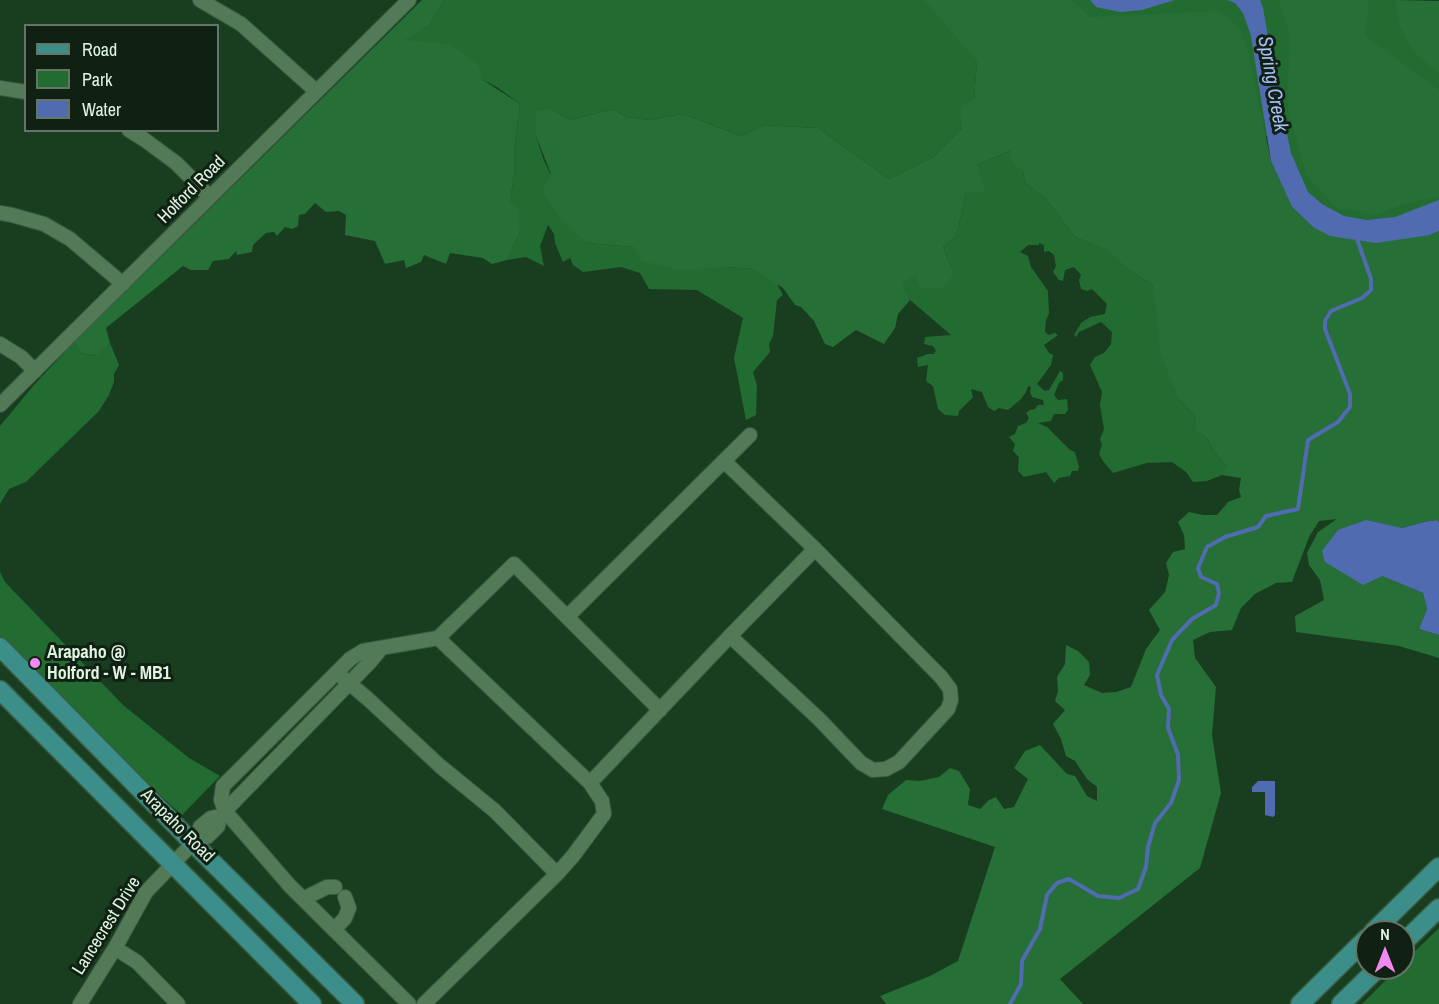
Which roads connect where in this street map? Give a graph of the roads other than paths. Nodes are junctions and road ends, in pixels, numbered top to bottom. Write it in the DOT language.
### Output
graph roads {
  1 [pos="200,0"];
  2 [pos="408,0"];
  3 [pos="0,88"];
  4 [pos="316,91"];
  5 [pos="24,92"];
  6 [pos="132,132"];
  7 [pos="210,197"];
  8 [pos="0,213"];
  9 [pos="123,284"];
  10 [pos="0,344"];
  11 [pos="35,371"];
  12 [pos="0,405"];
  13 [pos="750,435"];
  14 [pos="724,461"];
  15 [pos="815,549"];
  16 [pos="567,617"];
  17 [pos="730,636"];
  18 [pos="438,638"];
  19 [pos="0,647"];
  20 [pos="380,650"];
  21 [pos="337,673"];
  22 [pos="348,683"];
  23 [pos="0,690"];
  24 [pos="660,710"];
  25 [pos="590,783"];
  26 [pos="222,814"];
  27 [pos="193,843"];
  28 [pos="172,864"];
  29 [pos="1439,867"];
  30 [pos="557,874"];
  31 [pos="335,887"];
  32 [pos="345,897"];
  33 [pos="303,899"];
  34 [pos="1439,908"];
  35 [pos="1385,920"];
  36 [pos="334,930"];
  37 [pos="1415,931"];
  38 [pos="115,948"];
  39 [pos="1355,950"];
  40 [pos="1366,980"];
  41 [pos="80,1004"];
  42 [pos="178,1004"];
  43 [pos="312,1004"];
  44 [pos="356,1004"];
  45 [pos="409,1004"];
  46 [pos="424,1004"];
  47 [pos="1300,1004"];
  48 [pos="1341,1004"];
  1 -- 4 [label="street"];
  2 -- 4 [label="street, Holford Road"];
  3 -- 5 [label="street"];
  4 -- 7 [label="street, Holford Road"];
  6 -- 7 [label="street"];
  7 -- 9 [label="street, Holford Road"];
  8 -- 9 [label="street"];
  9 -- 11 [label="street, Holford Road"];
  10 -- 11 [label="street"];
  11 -- 12 [label="street, Holford Road"];
  13 -- 14 [label="street"];
  14 -- 15 [label="street"];
  14 -- 16 [label="street"];
  15 -- 17 [label="street"];
  15 -- 17 [label="street"];
  16 -- 18 [label="street"];
  16 -- 24 [label="street"];
  17 -- 24 [label="street"];
  18 -- 20 [label="street"];
  18 -- 25 [label="street"];
  19 -- 27 [label="main road, Arapaho Road"];
  20 -- 21 [label="street"];
  20 -- 22 [label="street"];
  21 -- 22 [label="street"];
  21 -- 26 [label="street"];
  22 -- 26 [label="street"];
  22 -- 30 [label="street"];
  23 -- 28 [label="main road, Arapaho Road"];
  24 -- 25 [label="street"];
  25 -- 30 [label="street"];
  26 -- 33 [label="street"];
  27 -- 28 [label="street, Lancecrest Drive"];
  27 -- 44 [label="main road, Arapaho Road"];
  28 -- 38 [label="street, Lancecrest Drive"];
  28 -- 43 [label="main road, Arapaho Road"];
  29 -- 35 [label="main road"];
  30 -- 46 [label="street"];
  31 -- 33 [label="street"];
  32 -- 36 [label="street"];
  33 -- 36 [label="street"];
  34 -- 37 [label="main road"];
  36 -- 45 [label="street"];
  38 -- 41 [label="street, Lancecrest Drive"];
  38 -- 42 [label="street"];
  39 -- 47 [label="main road"];
  40 -- 48 [label="main road"];
}
